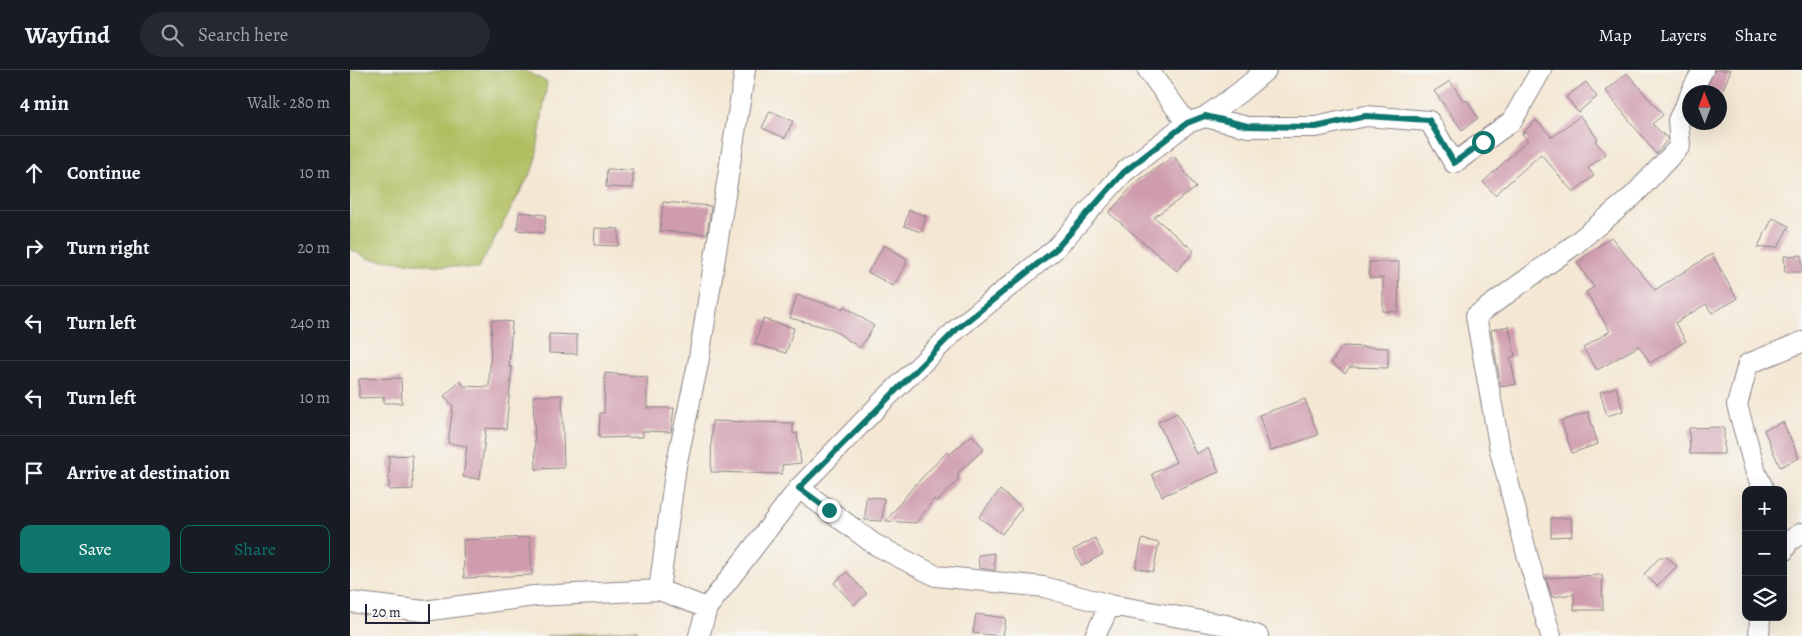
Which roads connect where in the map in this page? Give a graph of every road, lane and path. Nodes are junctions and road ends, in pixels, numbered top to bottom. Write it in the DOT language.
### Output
graph roads {
  1 [pos="745,70"];
  2 [pos="1148,70"];
  3 [pos="1266,70"];
  4 [pos="1541,70"];
  5 [pos="1703,70"];
  6 [pos="1696,85"];
  7 [pos="1682,112"];
  8 [pos="1196,120"];
  9 [pos="1802,342"];
  10 [pos="1762,486"];
  11 [pos="799,488"];
  12 [pos="659,590"];
  13 [pos="350,602"];
  14 [pos="1110,605"];
  15 [pos="707,608"];
  16 [pos="1760,621"];
  17 [pos="699,636"];
  18 [pos="1095,636"];
  19 [pos="1258,636"];
  20 [pos="1551,636"];
  21 [pos="1759,636"];
  1 -- 12 [label="street"];
  2 -- 8 [label="street"];
  3 -- 8 [label="street"];
  4 -- 8 [label="street"];
  5 -- 6 [label="street"];
  7 -- 20 [label="street"];
  8 -- 11 [label="street"];
  9 -- 10 [label="street"];
  11 -- 14 [label="street"];
  11 -- 15 [label="street"];
  12 -- 13 [label="street"];
  12 -- 15 [label="street"];
  14 -- 18 [label="street"];
  14 -- 19 [label="street"];
  15 -- 17 [label="street"];
  16 -- 21 [label="street"];
}
